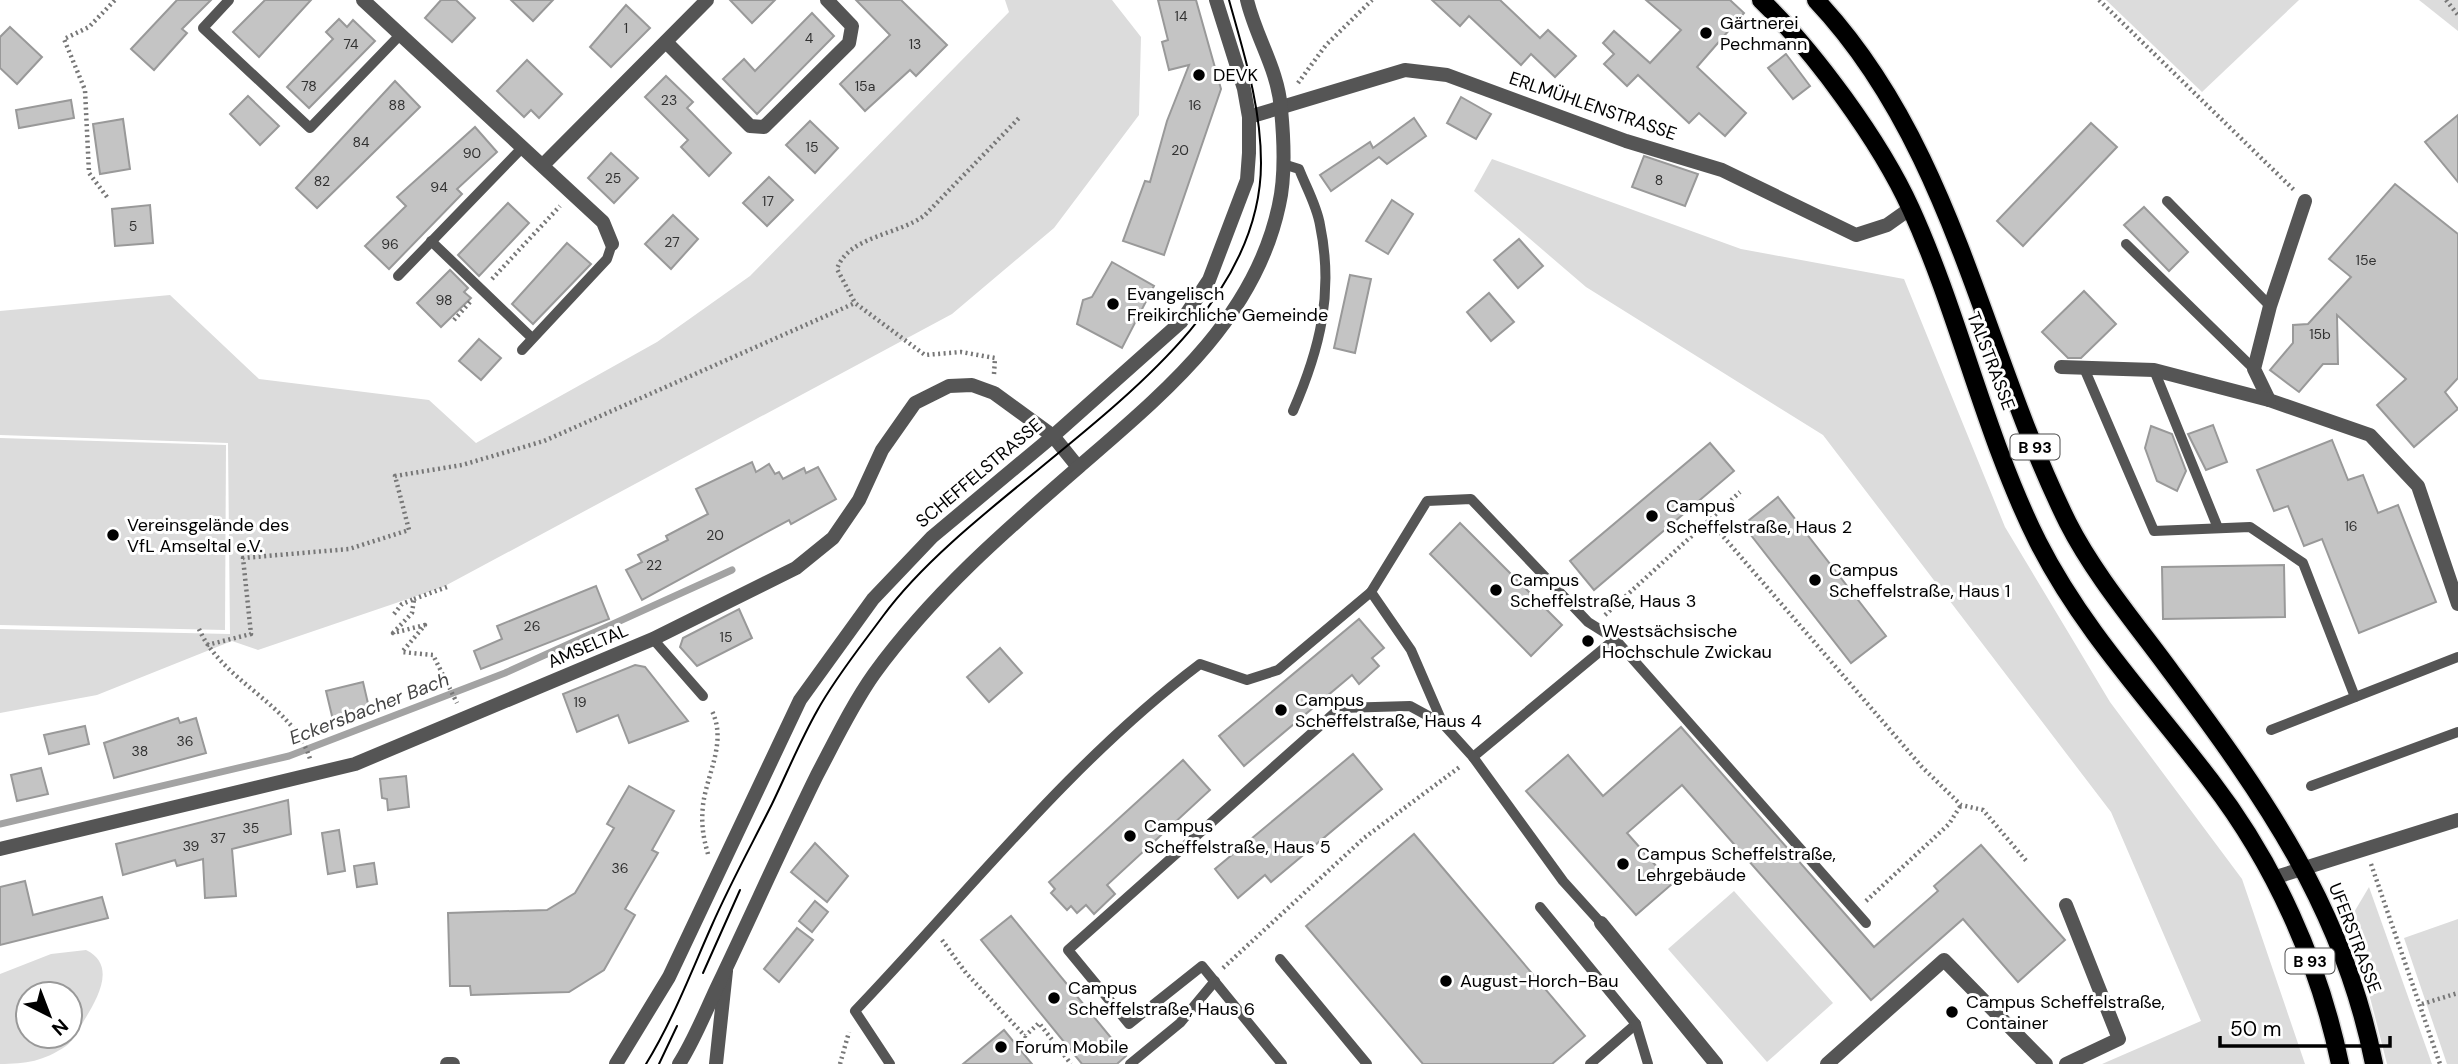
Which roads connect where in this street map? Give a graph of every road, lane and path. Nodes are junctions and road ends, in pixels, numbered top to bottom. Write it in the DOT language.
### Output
graph roads {
  1 [pos="115,0"];
  2 [pos="229,0"];
  3 [pos="363,0"];
  4 [pos="706,0"];
  5 [pos="827,0"];
  6 [pos="1216,0"];
  7 [pos="1247,0"];
  8 [pos="1372,0"];
  9 [pos="1761,0"];
  10 [pos="1816,0"];
  11 [pos="2099,0"];
  12 [pos="2446,0"];
  13 [pos="2458,15"];
  14 [pos="400,35"];
  15 [pos="666,42"];
  16 [pos="1281,106"];
  17 [pos="1020,117"];
  18 [pos="1249,117"];
  19 [pos="521,149"];
  20 [pos="544,164"];
  21 [pos="1283,164"];
  22 [pos="572,193"];
  23 [pos="107,197"];
  24 [pos="2166,201"];
  25 [pos="2305,201"];
  26 [pos="1911,208"];
  27 [pos="431,241"];
  28 [pos="612,244"];
  29 [pos="2126,244"];
  30 [pos="398,276"];
  31 [pos="482,289"];
  32 [pos="855,303"];
  33 [pos="2270,306"];
  34 [pos="454,320"];
  35 [pos="532,338"];
  36 [pos="522,350"];
  37 [pos="995,359"];
  38 [pos="2061,367"];
  39 [pos="2084,368"];
  40 [pos="2254,369"];
  41 [pos="2154,370"];
  42 [pos="2269,400"];
  43 [pos="1293,411"];
  44 [pos="1053,436"];
  45 [pos="1078,467"];
  46 [pos="1740,492"];
  47 [pos="1709,520"];
  48 [pos="2218,528"];
  49 [pos="447,587"];
  50 [pos="1371,592"];
  51 [pos="414,599"];
  52 [pos="2458,604"];
  53 [pos="394,614"];
  54 [pos="1598,628"];
  55 [pos="199,629"];
  56 [pos="653,639"];
  57 [pos="1615,639"];
  58 [pos="207,645"];
  59 [pos="2458,657"];
  60 [pos="703,696"];
  61 [pos="2355,697"];
  62 [pos="457,703"];
  63 [pos="1443,724"];
  64 [pos="2271,730"];
  65 [pos="2458,732"];
  66 [pos="309,757"];
  67 [pos="1473,757"];
  68 [pos="2311,786"];
  69 [pos="1961,805"];
  70 [pos="2458,820"];
  71 [pos="0,849"];
  72 [pos="2366,850"];
  73 [pos="723,862"];
  74 [pos="2028,863"];
  75 [pos="2304,868"];
  76 [pos="2273,878"];
  77 [pos="2066,905"];
  78 [pos="1540,907"];
  79 [pos="1855,910"];
  80 [pos="1601,923"];
  81 [pos="1866,923"];
  82 [pos="933,929"];
  83 [pos="1280,959"];
  84 [pos="1226,963"];
  85 [pos="727,966"];
  86 [pos="1215,981"];
  87 [pos="2458,993"];
  88 [pos="2421,1004"];
  89 [pos="855,1011"];
  90 [pos="1636,1024"];
  91 [pos="446,1064"];
  92 [pos="453,1064"];
  93 [pos="616,1064"];
  94 [pos="679,1064"];
  95 [pos="716,1064"];
  96 [pos="840,1064"];
  97 [pos="890,1064"];
  98 [pos="1072,1064"];
  99 [pos="1130,1064"];
  100 [pos="1282,1064"];
  101 [pos="1367,1064"];
  102 [pos="1590,1064"];
  103 [pos="1648,1064"];
  104 [pos="1716,1064"];
  105 [pos="1827,1064"];
  106 [pos="2046,1064"];
  107 [pos="2066,1064"];
  108 [pos="2340,1064"];
  109 [pos="2374,1064"];
  110 [pos="2440,1064"];
  1 -- 23 [label="path"];
  2 -- 14 [label="lane"];
  3 -- 14 [label="street"];
  4 -- 15 [label="street"];
  5 -- 15 [label="street"];
  6 -- 18 [label="street, SCHEFFELSTRASSE"];
  7 -- 16 [label="street"];
  8 -- 16 [label="path"];
  9 -- 26 [label="main road, TALSTRASSE / B 93"];
  10 -- 75 [label="main road, TALSTRASSE / B 93"];
  11 -- 25 [label="path"];
  12 -- 13 [label="path"];
  14 -- 19 [label="street"];
  15 -- 20 [label="street"];
  16 -- 18 [label="street, ERLMÜHLENSTRASSE"];
  16 -- 21 [label="street"];
  16 -- 26 [label="street, ERLMÜHLENSTRASSE"];
  17 -- 32 [label="path"];
  18 -- 44 [label="street, SCHEFFELSTRASSE"];
  19 -- 20 [label="street"];
  19 -- 27 [label="lane"];
  20 -- 22 [label="street"];
  21 -- 43 [label="lane"];
  21 -- 45 [label="street"];
  22 -- 28 [label="street"];
  22 -- 31 [label="path"];
  24 -- 33 [label="lane"];
  25 -- 33 [label="street"];
  26 -- 76 [label="main road, TALSTRASSE / B 93"];
  27 -- 30 [label="lane"];
  27 -- 31 [label="lane"];
  28 -- 35 [label="lane"];
  29 -- 40 [label="lane"];
  31 -- 34 [label="path"];
  31 -- 35 [label="lane"];
  32 -- 37 [label="path"];
  32 -- 58 [label="path"];
  33 -- 40 [label="street"];
  35 -- 36 [label="lane"];
  38 -- 39 [label="street"];
  39 -- 41 [label="street"];
  39 -- 48 [label="lane"];
  40 -- 42 [label="street"];
  41 -- 42 [label="street"];
  41 -- 48 [label="lane"];
  42 -- 52 [label="street"];
  44 -- 45 [label="street, AMSELTAL"];
  44 -- 56 [label="street, AMSELTAL"];
  44 -- 73 [label="street, SCHEFFELSTRASSE"];
  45 -- 85 [label="street"];
  46 -- 47 [label="path"];
  47 -- 54 [label="path"];
  47 -- 69 [label="path"];
  48 -- 61 [label="lane"];
  49 -- 51 [label="path"];
  50 -- 54 [label="lane"];
  50 -- 63 [label="lane"];
  50 -- 82 [label="lane"];
  51 -- 53 [label="path"];
  51 -- 62 [label="path"];
  54 -- 57 [label="lane"];
  55 -- 58 [label="path"];
  56 -- 60 [label="lane"];
  56 -- 71 [label="street, AMSELTAL"];
  57 -- 67 [label="lane"];
  57 -- 79 [label="lane"];
  58 -- 66 [label="path"];
  59 -- 61 [label="lane"];
  60 -- 73 [label="path"];
  61 -- 64 [label="lane"];
  63 -- 67 [label="lane"];
  63 -- 86 [label="lane"];
  65 -- 68 [label="lane"];
  67 -- 80 [label="lane"];
  67 -- 84 [label="path"];
  69 -- 74 [label="path"];
  69 -- 79 [label="path"];
  70 -- 72 [label="street"];
  72 -- 75 [label="street"];
  72 -- 88 [label="path"];
  73 -- 93 [label="street, SCHEFFELSTRASSE"];
  75 -- 76 [label="street"];
  75 -- 109 [label="main road, UFERSTRASSE / B 93"];
  76 -- 108 [label="main road, B 93"];
  77 -- 107 [label="street"];
  78 -- 90 [label="lane"];
  79 -- 81 [label="lane"];
  80 -- 104 [label="street"];
  82 -- 89 [label="lane"];
  82 -- 98 [label="path"];
  83 -- 101 [label="lane"];
  85 -- 94 [label="street"];
  85 -- 95 [label="street"];
  86 -- 99 [label="lane"];
  86 -- 100 [label="lane"];
  87 -- 88 [label="path"];
  88 -- 110 [label="path"];
  89 -- 96 [label="path"];
  89 -- 97 [label="lane"];
  90 -- 102 [label="lane"];
  90 -- 103 [label="lane"];
  91 -- 92 [label="street"];
  105 -- 106 [label="street"];
}
